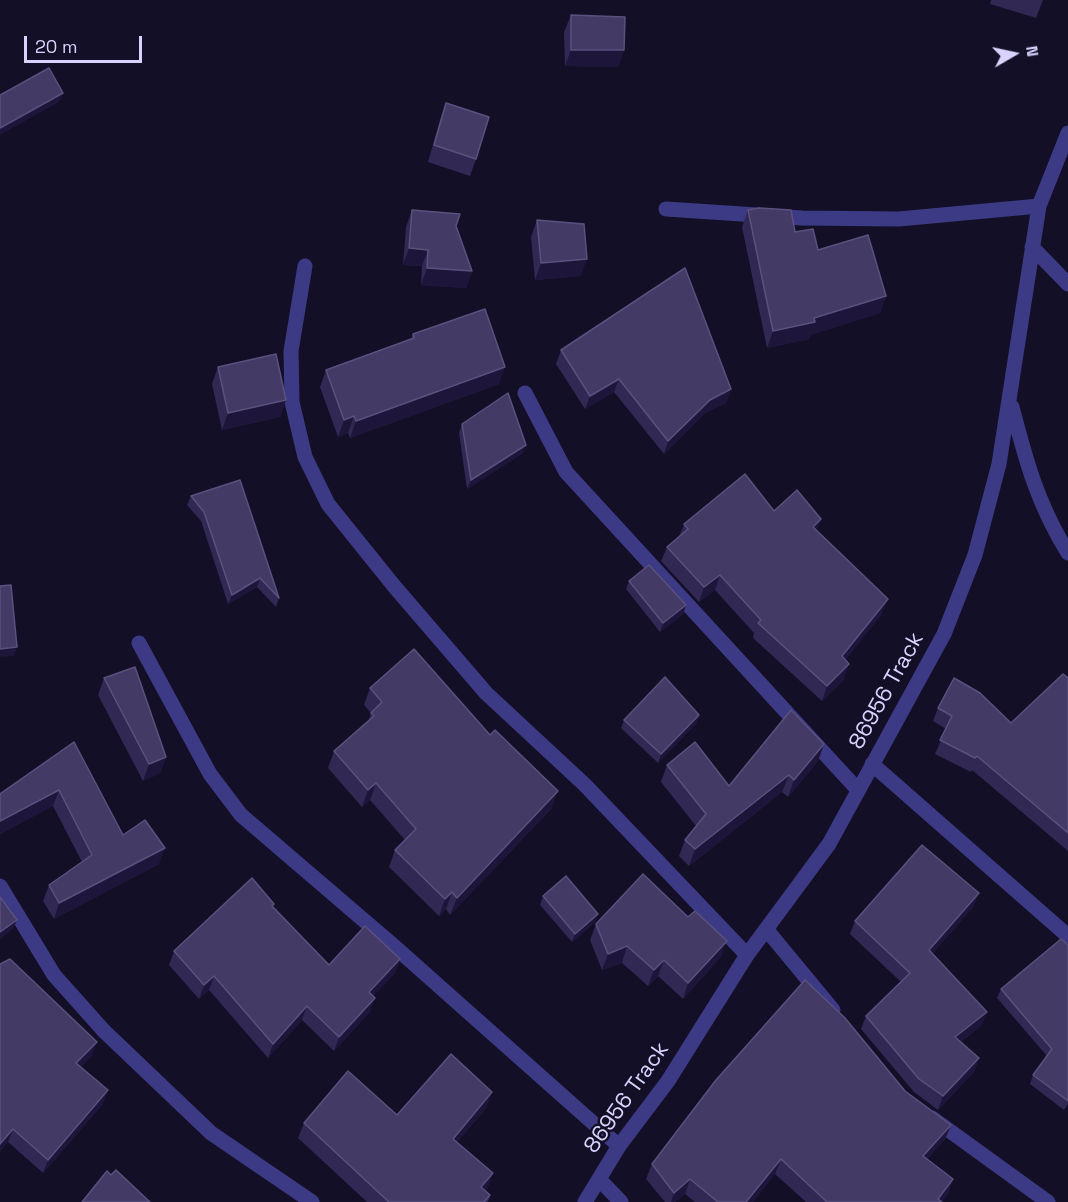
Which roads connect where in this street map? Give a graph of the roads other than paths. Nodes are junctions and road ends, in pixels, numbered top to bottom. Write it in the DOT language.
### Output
graph roads {
  1 [pos="1068,134"];
  2 [pos="1039,206"];
  3 [pos="666,209"];
  4 [pos="1032,247"];
  5 [pos="304,266"];
  6 [pos="1068,284"];
  7 [pos="525,393"];
  8 [pos="1010,401"];
  9 [pos="1068,553"];
  10 [pos="140,643"];
  11 [pos="872,764"];
  12 [pos="858,790"];
  13 [pos="0,886"];
  14 [pos="766,930"];
  15 [pos="1068,936"];
  16 [pos="747,955"];
  17 [pos="840,1019"];
  18 [pos="917,1106"];
  19 [pos="619,1146"];
  20 [pos="599,1179"];
  21 [pos="312,1202"];
  22 [pos="585,1202"];
  23 [pos="621,1202"];
  24 [pos="1048,1202"];
  1 -- 2 [label="street, 86956 Track"];
  2 -- 3 [label="street"];
  2 -- 4 [label="street, 86956 Track"];
  4 -- 6 [label="street"];
  4 -- 8 [label="street, 86956 Track"];
  5 -- 16 [label="street"];
  7 -- 12 [label="street"];
  8 -- 9 [label="street"];
  8 -- 11 [label="street, 86956 Track"];
  10 -- 19 [label="street"];
  11 -- 12 [label="street, 86956 Track"];
  11 -- 15 [label="street"];
  12 -- 14 [label="street, 86956 Track"];
  13 -- 21 [label="street"];
  14 -- 16 [label="street, 86956 Track"];
  14 -- 17 [label="street"];
  16 -- 19 [label="street, 86956 Track"];
  18 -- 24 [label="street"];
  19 -- 20 [label="street, 86956 Track"];
  20 -- 22 [label="street, 86956 Track"];
  20 -- 23 [label="street"];
}
